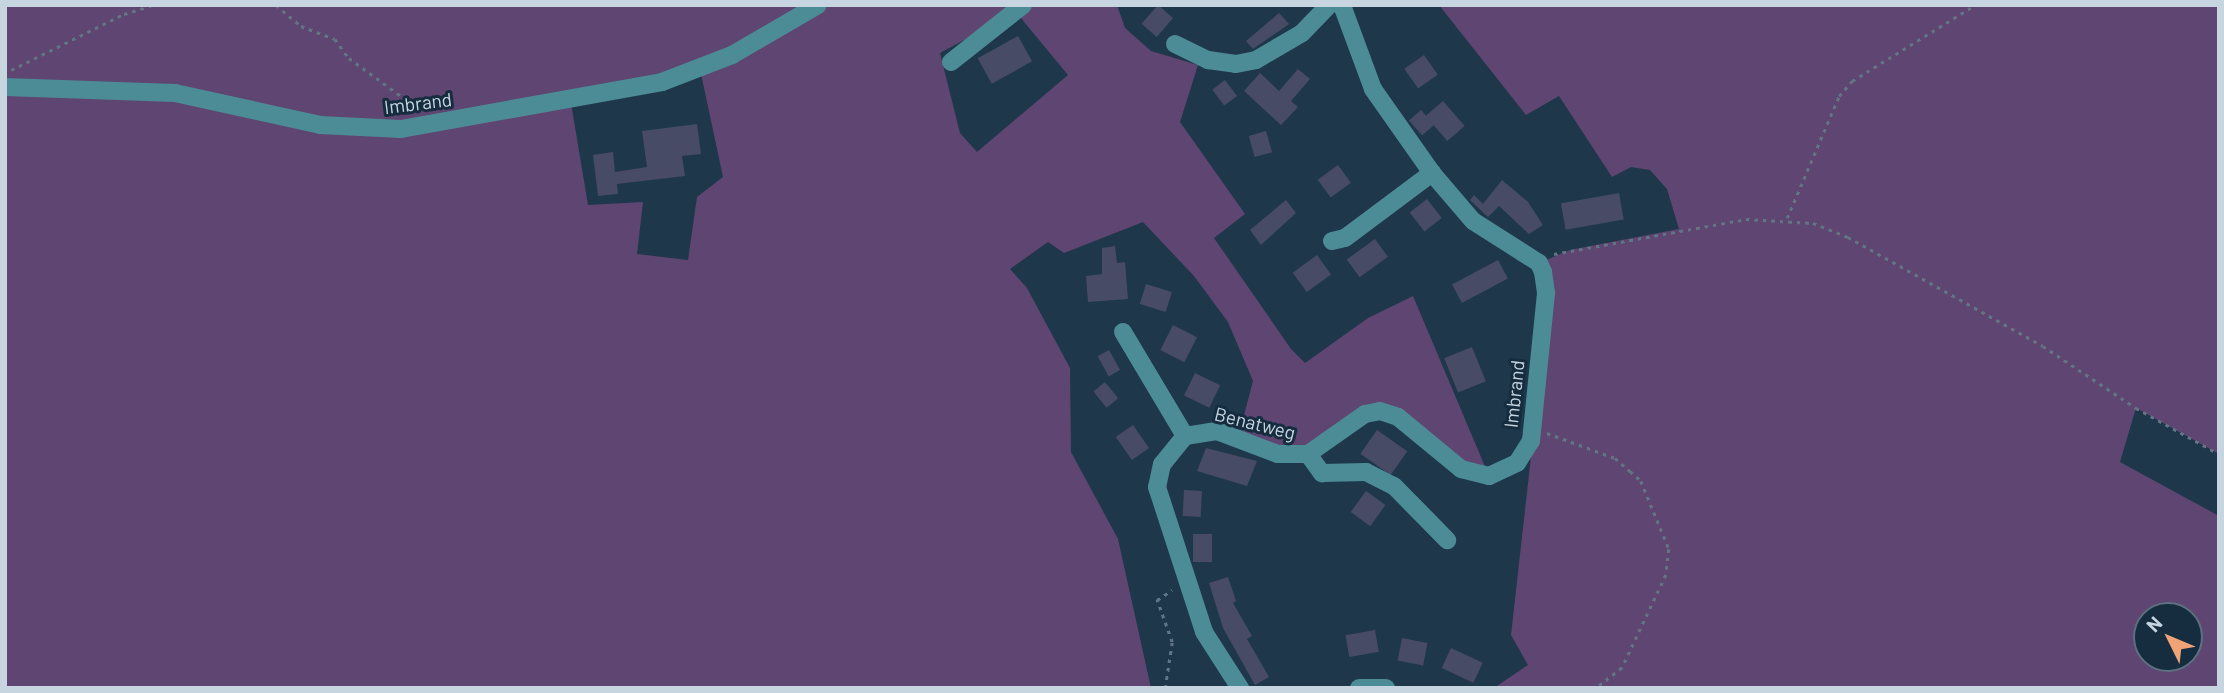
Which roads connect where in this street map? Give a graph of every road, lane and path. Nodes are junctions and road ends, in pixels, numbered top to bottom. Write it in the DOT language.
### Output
graph roads {
  1 [pos="154,5"];
  2 [pos="276,5"];
  3 [pos="818,5"];
  4 [pos="1023,5"];
  5 [pos="1329,5"];
  6 [pos="1342,5"];
  7 [pos="1975,5"];
  8 [pos="1175,44"];
  9 [pos="951,62"];
  10 [pos="5,74"];
  11 [pos="5,87"];
  12 [pos="439,124"];
  13 [pos="1432,173"];
  14 [pos="1787,218"];
  15 [pos="1332,242"];
  16 [pos="1539,263"];
  17 [pos="1123,332"];
  18 [pos="1534,430"];
  19 [pos="1185,436"];
  20 [pos="1308,454"];
  21 [pos="2219,454"];
  22 [pos="1447,540"];
  23 [pos="1185,580"];
  24 [pos="1165,688"];
  25 [pos="1240,688"];
  26 [pos="1359,688"];
  27 [pos="1386,688"];
  28 [pos="1596,688"];
  1 -- 10 [label="path"];
  2 -- 12 [label="path"];
  3 -- 12 [label="street, Imbrand"];
  4 -- 9 [label="street"];
  5 -- 8 [label="street"];
  6 -- 13 [label="street"];
  7 -- 14 [label="path"];
  11 -- 12 [label="street, Imbrand"];
  13 -- 15 [label="street"];
  13 -- 16 [label="street"];
  14 -- 16 [label="path"];
  14 -- 21 [label="path"];
  16 -- 18 [label="street, Imbrand"];
  17 -- 19 [label="street"];
  18 -- 20 [label="street, Imbrand"];
  18 -- 28 [label="path"];
  19 -- 20 [label="street, Benatweg"];
  19 -- 23 [label="street"];
  20 -- 22 [label="street, Benatweg"];
  23 -- 24 [label="path"];
  23 -- 25 [label="street"];
  26 -- 27 [label="street"];
}
